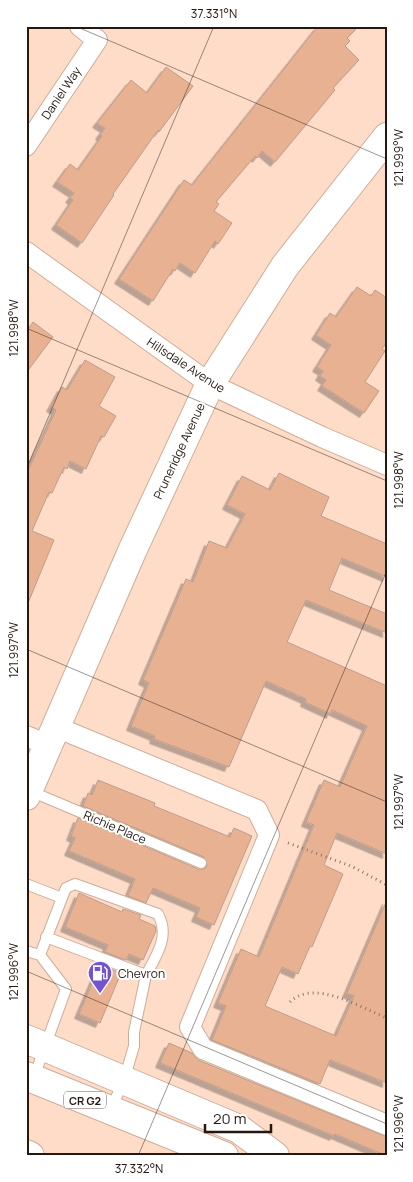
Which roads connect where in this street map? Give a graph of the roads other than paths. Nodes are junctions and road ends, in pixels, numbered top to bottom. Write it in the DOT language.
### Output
graph roads {
  1 [pos="80,26"];
  2 [pos="387,137"];
  3 [pos="26,146"];
  4 [pos="26,252"];
  5 [pos="210,384"];
  6 [pos="387,465"];
  7 [pos="44,736"];
  8 [pos="28,793"];
  9 [pos="201,863"];
  10 [pos="26,884"];
  11 [pos="62,898"];
  12 [pos="46,937"];
  13 [pos="26,951"];
  14 [pos="40,955"];
  15 [pos="146,976"];
  16 [pos="36,1043"];
  17 [pos="30,1077"];
  18 [pos="124,1080"];
  19 [pos="111,1110"];
  20 [pos="387,1125"];
  21 [pos="26,1154"];
  22 [pos="30,1156"];
  23 [pos="224,1156"];
  24 [pos="275,1156"];
  1 -- 3 [label="street, Daniel Way"];
  2 -- 5 [label="main road, Pruneridge Avenue"];
  4 -- 5 [label="street, Hillsdale Avenue"];
  5 -- 6 [label="street, Hillsdale Avenue"];
  5 -- 7 [label="main road, Pruneridge Avenue"];
  7 -- 8 [label="main road, Pruneridge Avenue"];
  7 -- 20 [label="street"];
  8 -- 9 [label="lane, Richie Place"];
  10 -- 11 [label="lane"];
  11 -- 12 [label="lane"];
  11 -- 15 [label="lane"];
  12 -- 14 [label="lane"];
  12 -- 15 [label="lane"];
  13 -- 14 [label="lane"];
  14 -- 16 [label="lane"];
  15 -- 18 [label="lane"];
  16 -- 17 [label="lane"];
  16 -- 18 [label="main road"];
  17 -- 19 [label="main road, CR G2"];
  18 -- 19 [label="lane"];
  18 -- 24 [label="main road"];
  19 -- 23 [label="main road, CR G2"];
  21 -- 22 [label="main road"];
}
